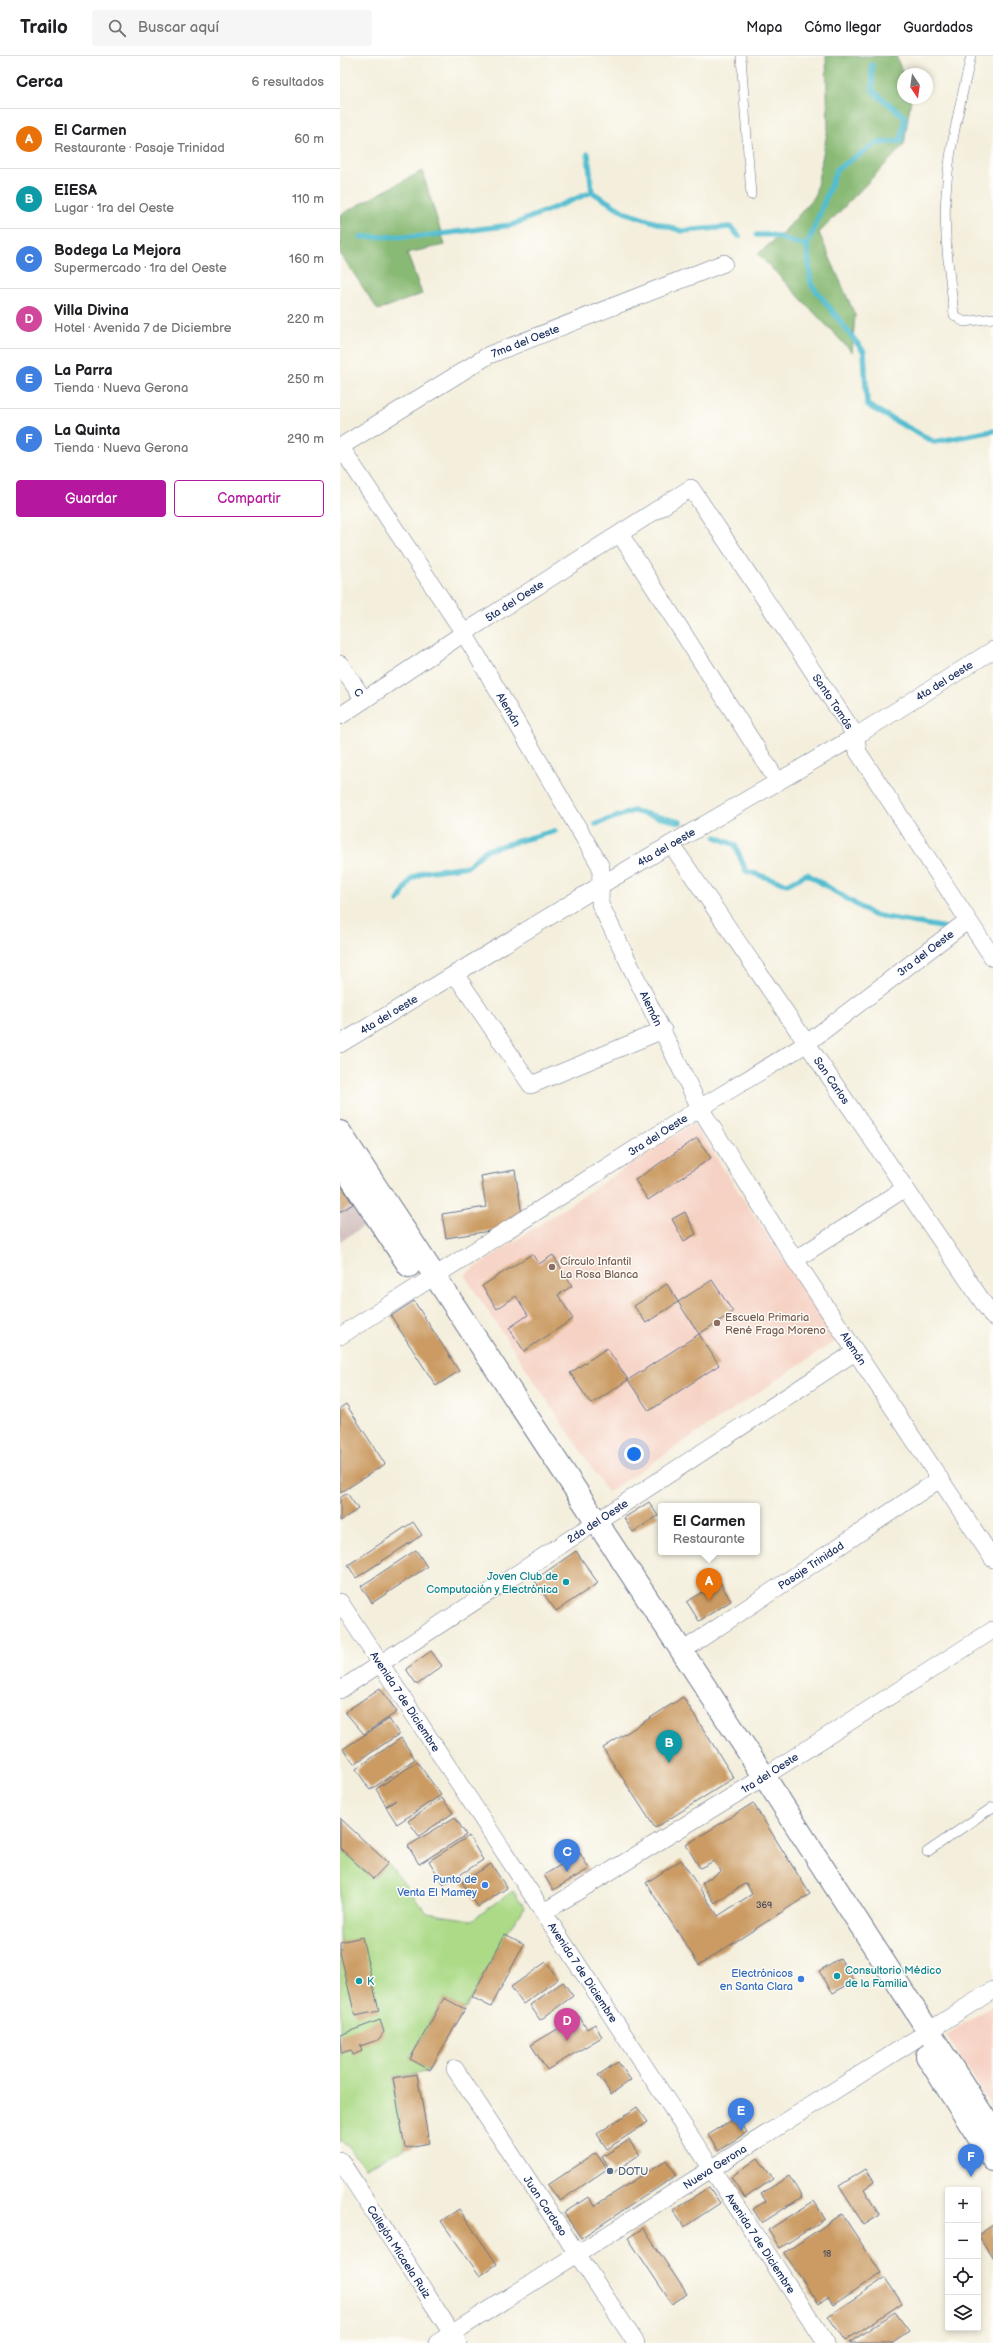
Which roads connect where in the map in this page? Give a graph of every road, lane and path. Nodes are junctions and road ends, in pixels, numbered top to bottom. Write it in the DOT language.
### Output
graph roads {
  1 [pos="741,56"];
  2 [pos="971,56"];
  3 [pos="751,195"];
  4 [pos="724,263"];
  5 [pos="993,318"];
  6 [pos="340,447"];
  7 [pos="691,488"];
  8 [pos="620,534"];
  9 [pos="464,632"];
  10 [pos="993,650"];
  11 [pos="340,664"];
  12 [pos="364,700"];
  13 [pos="340,716"];
  14 [pos="856,736"];
  15 [pos="778,782"];
  16 [pos="671,844"];
  17 [pos="601,885"];
  18 [pos="967,921"];
  19 [pos="993,958"];
  20 [pos="455,974"];
  21 [pos="663,1030"];
  22 [pos="340,1044"];
  23 [pos="806,1044"];
  24 [pos="700,1108"];
  25 [pos="340,1132"];
  26 [pos="340,1164"];
  27 [pos="904,1189"];
  28 [pos="795,1260"];
  29 [pos="428,1281"];
  30 [pos="993,1317"];
  31 [pos="340,1336"];
  32 [pos="855,1352"];
  33 [pos="940,1479"];
  34 [pos="591,1525"];
  35 [pos="993,1560"];
  36 [pos="340,1602"];
  37 [pos="993,1630"];
  38 [pos="681,1652"];
  39 [pos="380,1663"];
  40 [pos="340,1690"];
  41 [pos="759,1779"];
  42 [pos="993,1807"];
  43 [pos="927,1852"];
  44 [pos="544,1912"];
  45 [pos="993,1990"];
  46 [pos="923,2034"];
  47 [pos="455,2069"];
  48 [pos="993,2131"];
  49 [pos="340,2160"];
  50 [pos="993,2160"];
  51 [pos="712,2168"];
  52 [pos="578,2254"];
  53 [pos="455,2338"];
  54 [pos="437,2343"];
  55 [pos="636,2343"];
  56 [pos="826,2343"];
  1 -- 3 [label="lane"];
  2 -- 5 [label="lane"];
  4 -- 6 [label="street, 7ma del Oeste"];
  6 -- 9 [label="street, Alemán"];
  7 -- 8 [label="street, 5ta del Oeste"];
  7 -- 14 [label="street, Santo Tomás"];
  8 -- 9 [label="street, 5ta del Oeste"];
  8 -- 15 [label="street"];
  9 -- 12 [label="street, 5ta del Oeste"];
  9 -- 17 [label="street, Alemán"];
  10 -- 14 [label="street, 4ta del oeste"];
  11 -- 12 [label="street, C"];
  12 -- 13 [label="street, 5ta del Oeste"];
  14 -- 15 [label="street, 4ta del oeste"];
  14 -- 18 [label="street, Santo Tomás"];
  15 -- 16 [label="street, 4ta del oeste"];
  16 -- 17 [label="street, 4ta del oeste"];
  16 -- 23 [label="street, San Carlos"];
  17 -- 20 [label="street, 4ta del oeste"];
  17 -- 21 [label="street, Alemán"];
  18 -- 19 [label="street, Santo Tomás"];
  18 -- 23 [label="street, 3ra del Oeste"];
  20 -- 21 [label="street"];
  20 -- 22 [label="street, 4ta del oeste"];
  21 -- 24 [label="street, Alemán"];
  23 -- 24 [label="street, 3ra del Oeste"];
  23 -- 27 [label="street, San Carlos"];
  24 -- 28 [label="street, Alemán"];
  24 -- 29 [label="street, 3ra del Oeste"];
  25 -- 29 [label="main road"];
  26 -- 29 [label="main road"];
  27 -- 28 [label="street"];
  27 -- 30 [label="street, San Carlos"];
  28 -- 32 [label="street, Alemán"];
  29 -- 31 [label="street, 3ra del Oeste"];
  29 -- 34 [label="main road"];
  32 -- 33 [label="street, Alemán"];
  32 -- 34 [label="street, 2da del Oeste"];
  33 -- 35 [label="street, Alemán"];
  33 -- 38 [label="street, Pasaje Trinidad"];
  34 -- 38 [label="main road"];
  34 -- 39 [label="street, 2da del Oeste"];
  34 -- 41 [label="main road"];
  36 -- 39 [label="street, Avenida 7 de Diciembre"];
  37 -- 41 [label="street, 1ra del Oeste"];
  38 -- 41 [label="main road"];
  39 -- 40 [label="street, 2da del Oeste"];
  39 -- 44 [label="street, Avenida 7 de Diciembre"];
  41 -- 44 [label="street, 1ra del Oeste"];
  41 -- 46 [label="main road"];
  42 -- 43 [label="lane"];
  44 -- 51 [label="street, Avenida 7 de Diciembre"];
  45 -- 46 [label="street, Nueva Gerona"];
  46 -- 48 [label="main road"];
  46 -- 50 [label="main road"];
  46 -- 51 [label="street, Nueva Gerona"];
  47 -- 52 [label="street, Juan Cardoso"];
  49 -- 53 [label="street, Callejón Micaela Ruiz"];
  51 -- 52 [label="street, Nueva Gerona"];
  51 -- 56 [label="street, Avenida 7 de Diciembre"];
  52 -- 53 [label="street, Nueva Gerona"];
  52 -- 55 [label="street, Juan Cardoso"];
  53 -- 54 [label="street, Nueva Gerona"];
}
